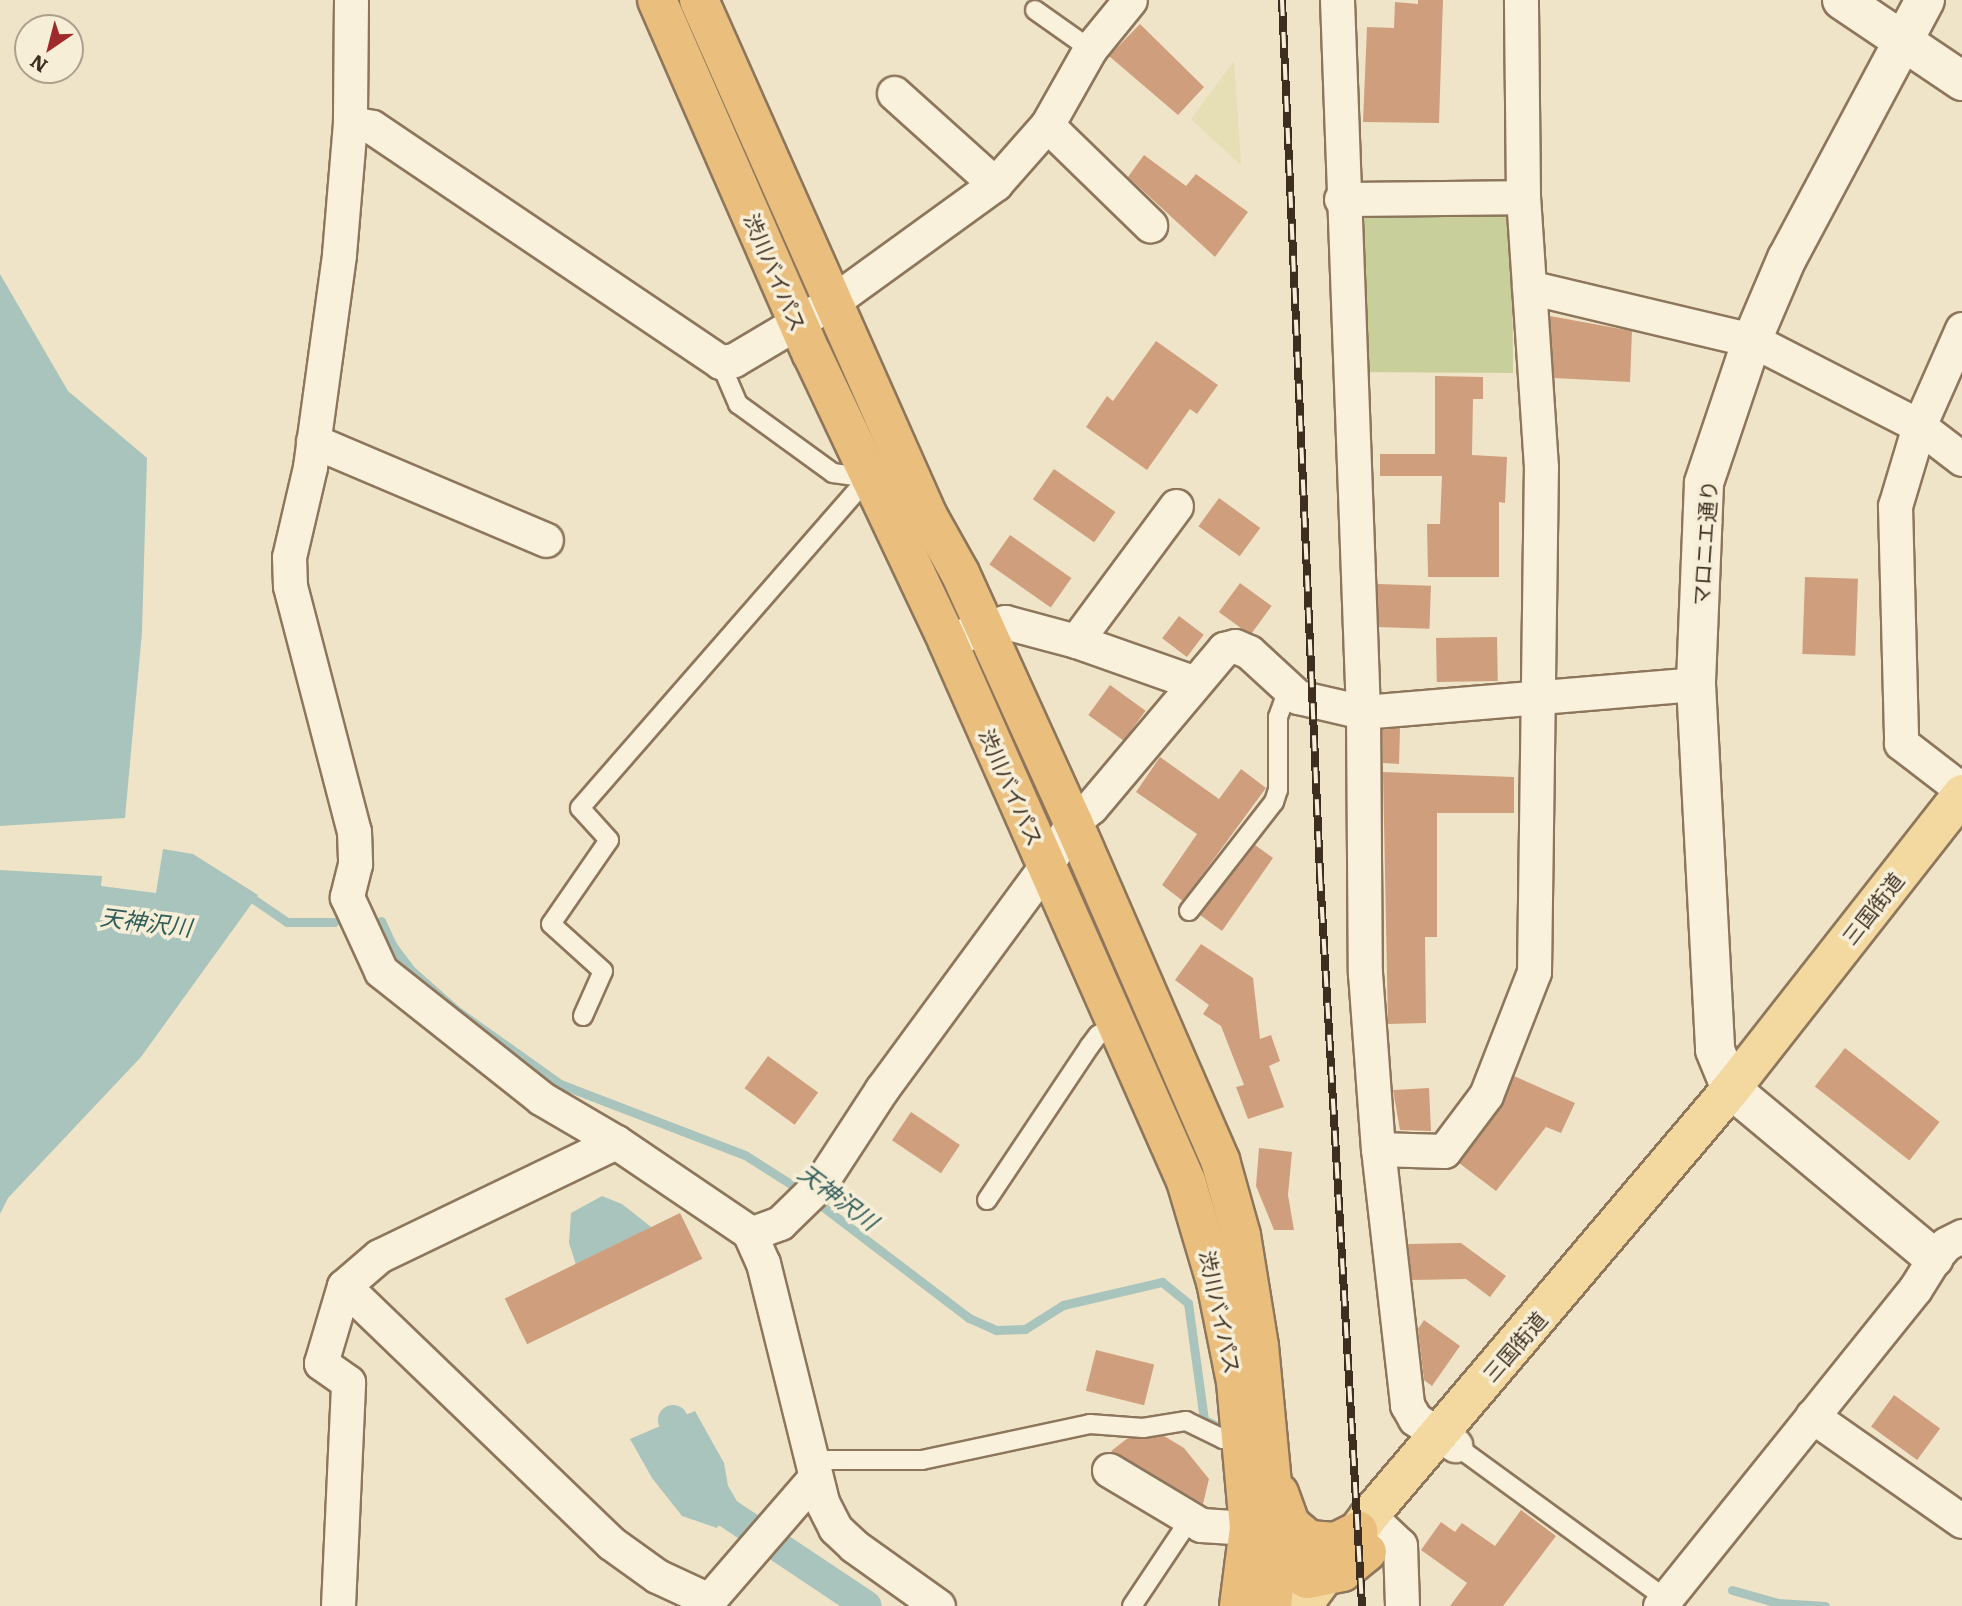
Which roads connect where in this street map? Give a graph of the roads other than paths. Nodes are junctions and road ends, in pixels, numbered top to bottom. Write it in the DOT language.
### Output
graph roads {
  1 [pos="351,0"];
  2 [pos="657,0"];
  3 [pos="699,0"];
  4 [pos="1337,0"];
  5 [pos="1521,0"];
  6 [pos="1842,0"];
  7 [pos="1924,0"];
  8 [pos="1124,2"];
  9 [pos="1035,10"];
  10 [pos="1903,38"];
  11 [pos="1090,49"];
  12 [pos="1962,82"];
  13 [pos="894,93"];
  14 [pos="350,123"];
  15 [pos="1047,125"];
  16 [pos="995,184"];
  17 [pos="1523,197"];
  18 [pos="1341,199"];
  19 [pos="1150,225"];
  20 [pos="1529,287"];
  21 [pos="835,300"];
  22 [pos="799,322"];
  23 [pos="1962,329"];
  24 [pos="1752,340"];
  25 [pos="720,362"];
  26 [pos="1919,426"];
  27 [pos="313,441"];
  28 [pos="1962,459"];
  29 [pos="868,478"];
  30 [pos="1177,506"];
  31 [pos="546,540"];
  32 [pos="984,628"];
  33 [pos="947,640"];
  34 [pos="1076,641"];
  35 [pos="1195,683"];
  36 [pos="1696,684"];
  37 [pos="1289,687"];
  38 [pos="1538,698"];
  39 [pos="1363,712"];
  40 [pos="1962,792"];
  41 [pos="1073,822"];
  42 [pos="1046,866"];
  43 [pos="1189,911"];
  44 [pos="583,1016"];
  45 [pos="1119,1024"];
  46 [pos="1731,1089"];
  47 [pos="616,1142"];
  48 [pos="1378,1149"];
  49 [pos="987,1200"];
  50 [pos="750,1234"];
  51 [pos="1948,1247"];
  52 [pos="344,1286"];
  53 [pos="1812,1416"];
  54 [pos="1242,1438"];
  55 [pos="1447,1439"];
  56 [pos="811,1470"];
  57 [pos="1109,1470"];
  58 [pos="1272,1474"];
  59 [pos="1190,1519"];
  60 [pos="1962,1521"];
  61 [pos="1249,1528"];
  62 [pos="1370,1532"];
  63 [pos="1277,1561"];
  64 [pos="668,1595"];
  65 [pos="1317,1596"];
  66 [pos="1663,1602"];
  67 [pos="718,1603"];
  68 [pos="338,1606"];
  69 [pos="937,1606"];
  70 [pos="1132,1606"];
  71 [pos="1239,1606"];
  72 [pos="1272,1606"];
  73 [pos="1402,1606"];
  1 -- 14 [label="street"];
  2 -- 22 [label="highway, 渋川バイパス"];
  3 -- 21 [label="highway, 渋川バイパス"];
  4 -- 18 [label="street"];
  5 -- 17 [label="street"];
  6 -- 10 [label="street"];
  7 -- 10 [label="street, マロニエ通り"];
  8 -- 11 [label="street"];
  9 -- 11 [label="lane"];
  10 -- 12 [label="street"];
  10 -- 24 [label="street, マロニエ通り"];
  11 -- 15 [label="street"];
  13 -- 16 [label="street"];
  14 -- 25 [label="street"];
  14 -- 27 [label="street"];
  15 -- 16 [label="street"];
  15 -- 19 [label="street"];
  16 -- 21 [label="street"];
  17 -- 18 [label="street"];
  17 -- 20 [label="street"];
  18 -- 39 [label="street"];
  20 -- 24 [label="street"];
  20 -- 38 [label="street"];
  21 -- 22 [label="street"];
  21 -- 32 [label="highway, 渋川バイパス"];
  22 -- 25 [label="street"];
  22 -- 29 [label="highway, 渋川バイパス"];
  23 -- 26 [label="street"];
  24 -- 26 [label="street"];
  24 -- 36 [label="street, マロニエ通り"];
  25 -- 29 [label="lane"];
  26 -- 28 [label="street"];
  26 -- 40 [label="street"];
  27 -- 31 [label="street"];
  27 -- 47 [label="street"];
  29 -- 33 [label="highway, 渋川バイパス"];
  29 -- 44 [label="lane"];
  30 -- 34 [label="street"];
  32 -- 33 [label="street"];
  32 -- 34 [label="street"];
  32 -- 41 [label="highway, 渋川バイパス"];
  33 -- 42 [label="highway, 渋川バイパス"];
  34 -- 35 [label="street"];
  35 -- 37 [label="street"];
  35 -- 41 [label="street"];
  36 -- 38 [label="street"];
  36 -- 46 [label="street, マロニエ通り"];
  37 -- 39 [label="street"];
  37 -- 43 [label="lane"];
  38 -- 39 [label="street"];
  38 -- 48 [label="street"];
  39 -- 48 [label="street"];
  40 -- 46 [label="main road, 三国街道"];
  41 -- 42 [label="street"];
  41 -- 58 [label="highway, 渋川バイパス"];
  42 -- 45 [label="highway, 渋川バイパス"];
  42 -- 50 [label="street"];
  45 -- 49 [label="lane"];
  45 -- 54 [label="highway, 渋川バイパス"];
  46 -- 51 [label="street"];
  46 -- 55 [label="main road, 三国街道"];
  47 -- 50 [label="street"];
  47 -- 52 [label="street"];
  48 -- 55 [label="street"];
  50 -- 56 [label="street"];
  51 -- 53 [label="street"];
  52 -- 64 [label="street"];
  52 -- 68 [label="street"];
  53 -- 60 [label="street"];
  53 -- 66 [label="street"];
  54 -- 56 [label="lane"];
  54 -- 61 [label="highway, 渋川バイパス"];
  55 -- 62 [label="main road, 三国街道"];
  55 -- 66 [label="lane"];
  56 -- 67 [label="street"];
  56 -- 69 [label="street"];
  57 -- 59 [label="street"];
  58 -- 62 [label="highway"];
  58 -- 63 [label="highway, 渋川バイパス"];
  59 -- 61 [label="street"];
  59 -- 70 [label="lane"];
  61 -- 63 [label="highway"];
  61 -- 71 [label="highway, 渋川バイパス"];
  62 -- 65 [label="main road, 三国街道"];
  62 -- 73 [label="street"];
  63 -- 65 [label="highway"];
  63 -- 72 [label="highway, 渋川バイパス"];
  64 -- 67 [label="street"];
}
